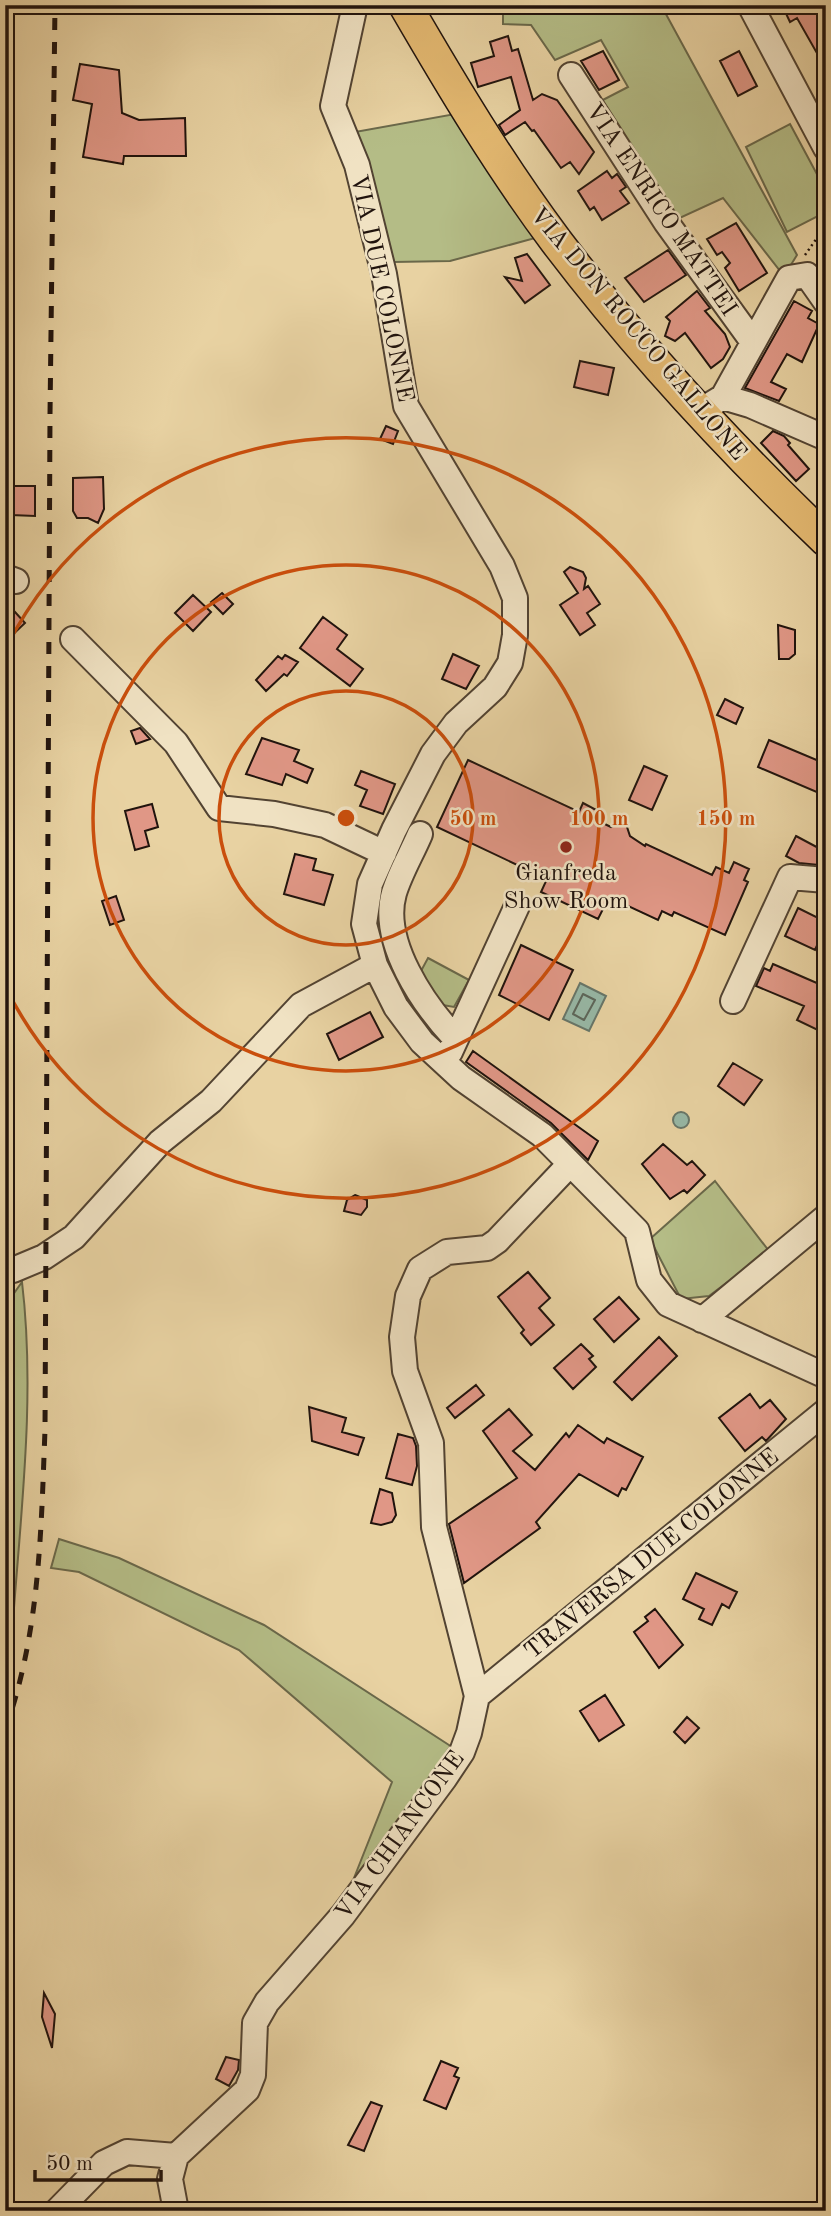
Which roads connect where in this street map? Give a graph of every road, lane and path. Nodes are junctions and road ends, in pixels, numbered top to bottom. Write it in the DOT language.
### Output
graph roads {
  1 [pos="355,5"];
  2 [pos="405,5"];
  3 [pos="750,5"];
  4 [pos="572,75"];
  5 [pos="826,148"];
  6 [pos="826,225"];
  7 [pos="789,278"];
  8 [pos="826,302"];
  9 [pos="753,342"];
  10 [pos="712,404"];
  11 [pos="826,438"];
  12 [pos="826,540"];
  13 [pos="73,639"];
  14 [pos="420,834"];
  15 [pos="384,853"];
  16 [pos="826,880"];
  17 [pos="517,906"];
  18 [pos="375,965"];
  19 [pos="733,1001"];
  20 [pos="455,1038"];
  21 [pos="444,1062"];
  22 [pos="570,1164"];
  23 [pos="824,1218"];
  24 [pos="5,1269"];
  25 [pos="702,1320"];
  26 [pos="826,1376"];
  27 [pos="826,1411"];
  28 [pos="477,1696"];
  29 [pos="176,2156"];
  30 [pos="57,2211"];
  31 [pos="176,2211"];
  1 -- 15 [label="street, VIA DUE COLONNE"];
  2 -- 10 [label="main road, VIA DON ROCCO GALLONE"];
  3 -- 5 [label="street"];
  4 -- 9 [label="street, VIA ENRICO MATTEI"];
  6 -- 7 [label="path"];
  7 -- 8 [label="street"];
  7 -- 9 [label="street"];
  9 -- 10 [label="street"];
  10 -- 11 [label="street"];
  10 -- 12 [label="main road, VIA DON ROCCO GALLONE"];
  13 -- 15 [label="street"];
  14 -- 20 [label="street"];
  15 -- 18 [label="street, VIA DUE COLONNE"];
  16 -- 19 [label="street"];
  17 -- 20 [label="street"];
  18 -- 21 [label="street, VIA DUE COLONNE"];
  18 -- 24 [label="street"];
  20 -- 21 [label="street"];
  21 -- 22 [label="street, VIA DUE COLONNE"];
  22 -- 25 [label="street, VIA DUE COLONNE"];
  22 -- 28 [label="street, VIA CHIANCONE"];
  23 -- 25 [label="street"];
  25 -- 26 [label="street, VIA DUE COLONNE"];
  27 -- 28 [label="street, TRAVERSA DUE COLONNE"];
  28 -- 29 [label="street, VIA CHIANCONE"];
  29 -- 30 [label="street"];
  29 -- 31 [label="street"];
}
